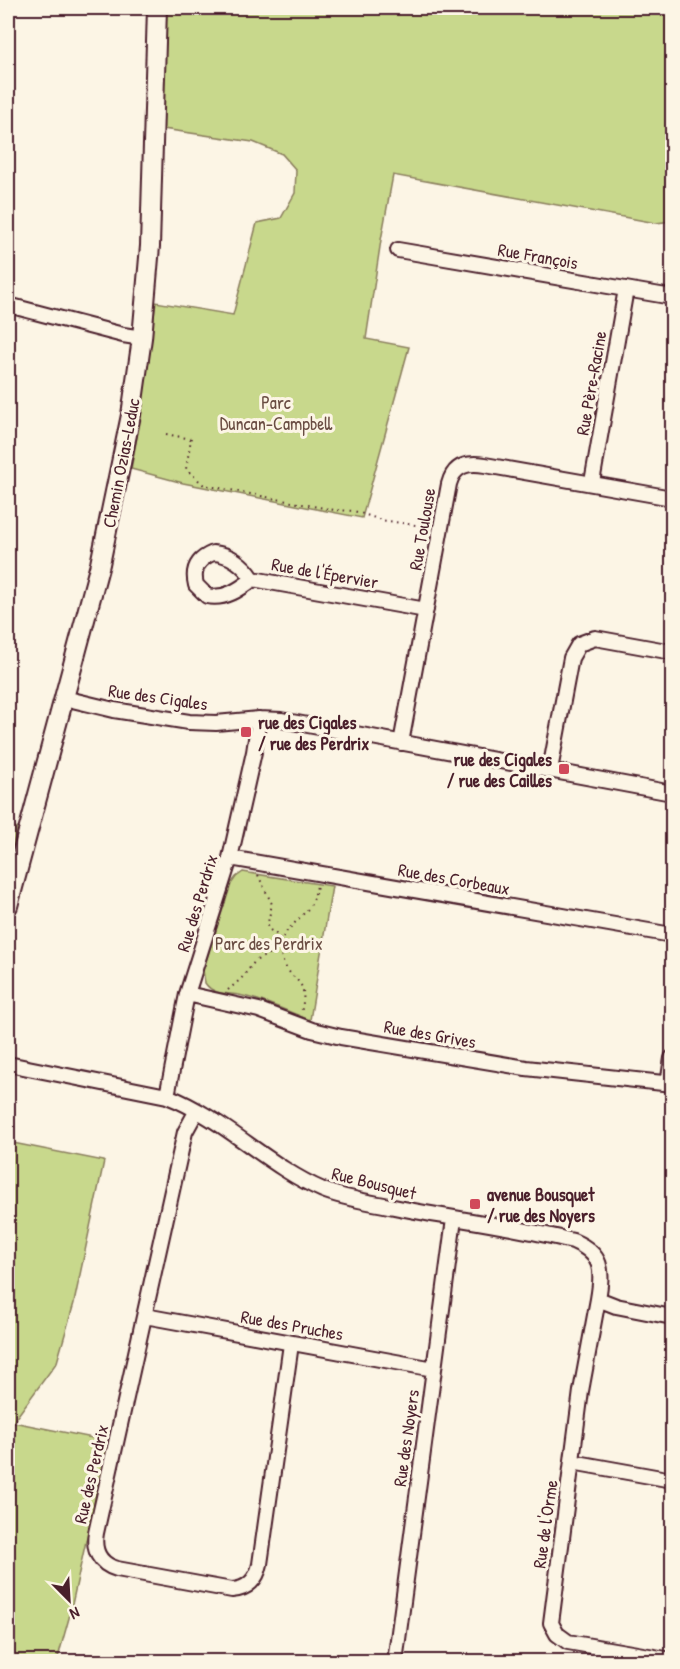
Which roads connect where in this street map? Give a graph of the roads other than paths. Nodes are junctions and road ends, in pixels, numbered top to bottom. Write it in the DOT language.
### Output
graph roads {
  1 [pos="157,8"];
  2 [pos="398,250"];
  3 [pos="626,289"];
  4 [pos="672,297"];
  5 [pos="8,305"];
  6 [pos="142,338"];
  7 [pos="591,482"];
  8 [pos="672,498"];
  9 [pos="254,579"];
  10 [pos="426,610"];
  11 [pos="672,652"];
  12 [pos="64,698"];
  13 [pos="259,719"];
  14 [pos="401,743"];
  15 [pos="550,770"];
  16 [pos="672,793"];
  17 [pos="230,858"];
  18 [pos="8,906"];
  19 [pos="672,935"];
  20 [pos="187,994"];
  21 [pos="672,1058"];
  22 [pos="8,1064"];
  23 [pos="670,1084"];
  24 [pos="167,1096"];
  25 [pos="196,1112"];
  26 [pos="454,1219"];
  27 [pos="598,1299"];
  28 [pos="145,1316"];
  29 [pos="672,1317"];
  30 [pos="291,1344"];
  31 [pos="434,1369"];
  32 [pos="572,1462"];
  33 [pos="672,1479"];
  34 [pos="672,1660"];
  35 [pos="395,1662"];
  1 -- 6 [label="street, Chemin Ozias-Leduc"];
  2 -- 3 [label="street, Rue François"];
  3 -- 4 [label="street, Rue François"];
  3 -- 7 [label="street, Rue Père-Racine"];
  5 -- 6 [label="street"];
  6 -- 12 [label="street, Chemin Ozias-Leduc"];
  7 -- 8 [label="street, Rue Toulouse"];
  7 -- 10 [label="street, Rue Toulouse"];
  9 -- 10 [label="street, Rue de l'Épervier"];
  10 -- 14 [label="street, Rue Toulouse"];
  11 -- 15 [label="street"];
  12 -- 13 [label="street, Rue des Cigales"];
  12 -- 18 [label="street, Chemin Ozias-Leduc"];
  13 -- 14 [label="street, Rue des Cigales"];
  13 -- 17 [label="street, Rue des Perdrix"];
  14 -- 15 [label="street, Rue des Cigales"];
  15 -- 16 [label="street, Rue des Cigales"];
  17 -- 19 [label="street, Rue des Corbeaux"];
  17 -- 20 [label="street, Rue des Perdrix"];
  20 -- 23 [label="street, Rue des Grives"];
  20 -- 24 [label="street, Rue des Perdrix"];
  21 -- 23 [label="street"];
  22 -- 24 [label="street, Rue Bousquet"];
  24 -- 25 [label="street, Rue Bousquet"];
  25 -- 26 [label="street, Rue Bousquet"];
  25 -- 28 [label="street, Rue des Perdrix"];
  26 -- 27 [label="street, Rue Bousquet"];
  26 -- 31 [label="street, Rue des Noyers"];
  27 -- 29 [label="street"];
  27 -- 32 [label="street, Rue de l'Orme"];
  28 -- 30 [label="street, Rue des Pruches"];
  28 -- 30 [label="street, Rue des Perdrix"];
  30 -- 31 [label="street, Rue des Pruches"];
  31 -- 35 [label="street, Rue des Noyers"];
  32 -- 33 [label="street"];
  32 -- 34 [label="street, Rue de l'Orme"];
}
